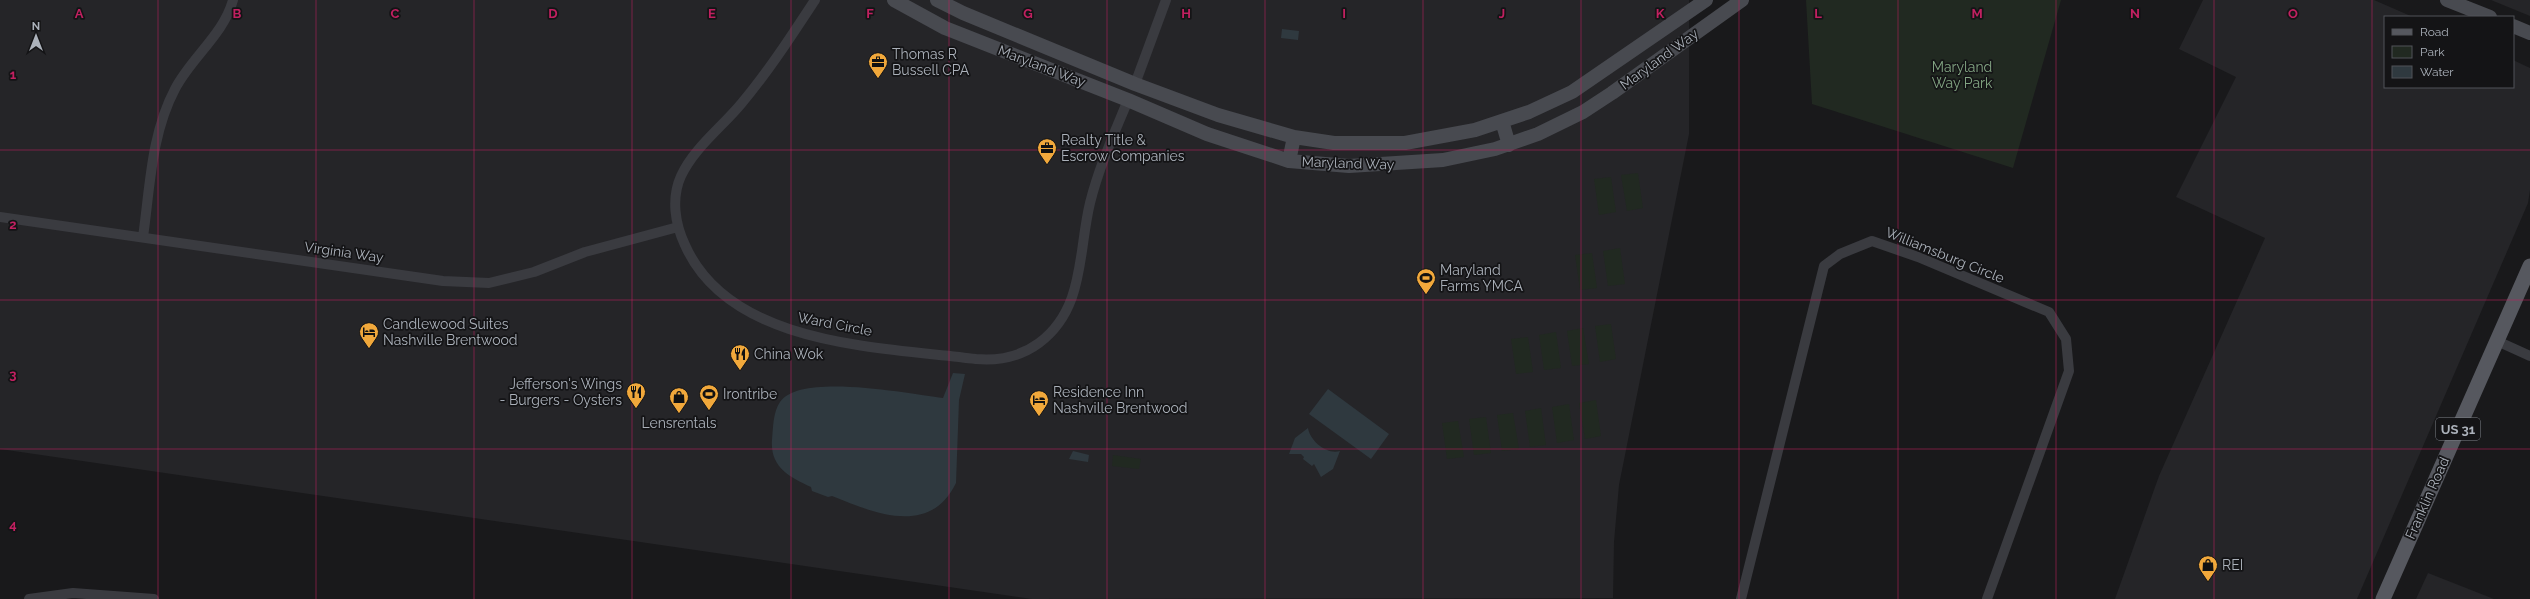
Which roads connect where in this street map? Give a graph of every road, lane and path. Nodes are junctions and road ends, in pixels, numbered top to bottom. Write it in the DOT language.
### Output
graph roads {
  1 [pos="234,0"];
  2 [pos="815,0"];
  3 [pos="894,0"];
  4 [pos="938,0"];
  5 [pos="1166,0"];
  6 [pos="1706,0"];
  7 [pos="1742,0"];
  8 [pos="2447,0"];
  9 [pos="2487,16"];
  10 [pos="2514,26"];
  11 [pos="2530,33"];
  12 [pos="1588,82"];
  13 [pos="1135,84"];
  14 [pos="1128,100"];
  15 [pos="1599,102"];
  16 [pos="1502,121"];
  17 [pos="1294,137"];
  18 [pos="1509,145"];
  19 [pos="1289,161"];
  20 [pos="0,216"];
  21 [pos="678,227"];
  22 [pos="143,237"];
  23 [pos="2530,266"];
  24 [pos="2497,341"];
  25 [pos="2530,356"];
  26 [pos="29,599"];
  27 [pos="154,599"];
  28 [pos="1741,599"];
  29 [pos="1987,599"];
  30 [pos="2383,599"];
  1 -- 22 [label="street"];
  2 -- 21 [label="street, Ward Circle"];
  3 -- 14 [label="main road, Maryland Way"];
  4 -- 13 [label="main road, Maryland Way"];
  5 -- 13 [label="street"];
  6 -- 12 [label="main road, Maryland Way"];
  7 -- 15 [label="main road, Maryland Way"];
  8 -- 9 [label="main road"];
  10 -- 11 [label="main road"];
  12 -- 15 [label="main road"];
  12 -- 16 [label="main road, Maryland Way"];
  13 -- 14 [label="main road"];
  13 -- 17 [label="main road, Maryland Way"];
  14 -- 19 [label="main road, Maryland Way"];
  14 -- 21 [label="street, Ward Circle"];
  15 -- 18 [label="main road, Maryland Way"];
  16 -- 17 [label="main road, Maryland Way"];
  16 -- 18 [label="main road"];
  17 -- 19 [label="main road"];
  18 -- 19 [label="main road, Maryland Way"];
  20 -- 22 [label="street, Virginia Way"];
  21 -- 22 [label="street, Virginia Way"];
  23 -- 24 [label="main road, Franklin Road / US 31"];
  24 -- 25 [label="street"];
  24 -- 30 [label="main road, Franklin Road / US 31"];
  26 -- 27 [label="street"];
  28 -- 29 [label="street, Williamsburg Circle"];
}
